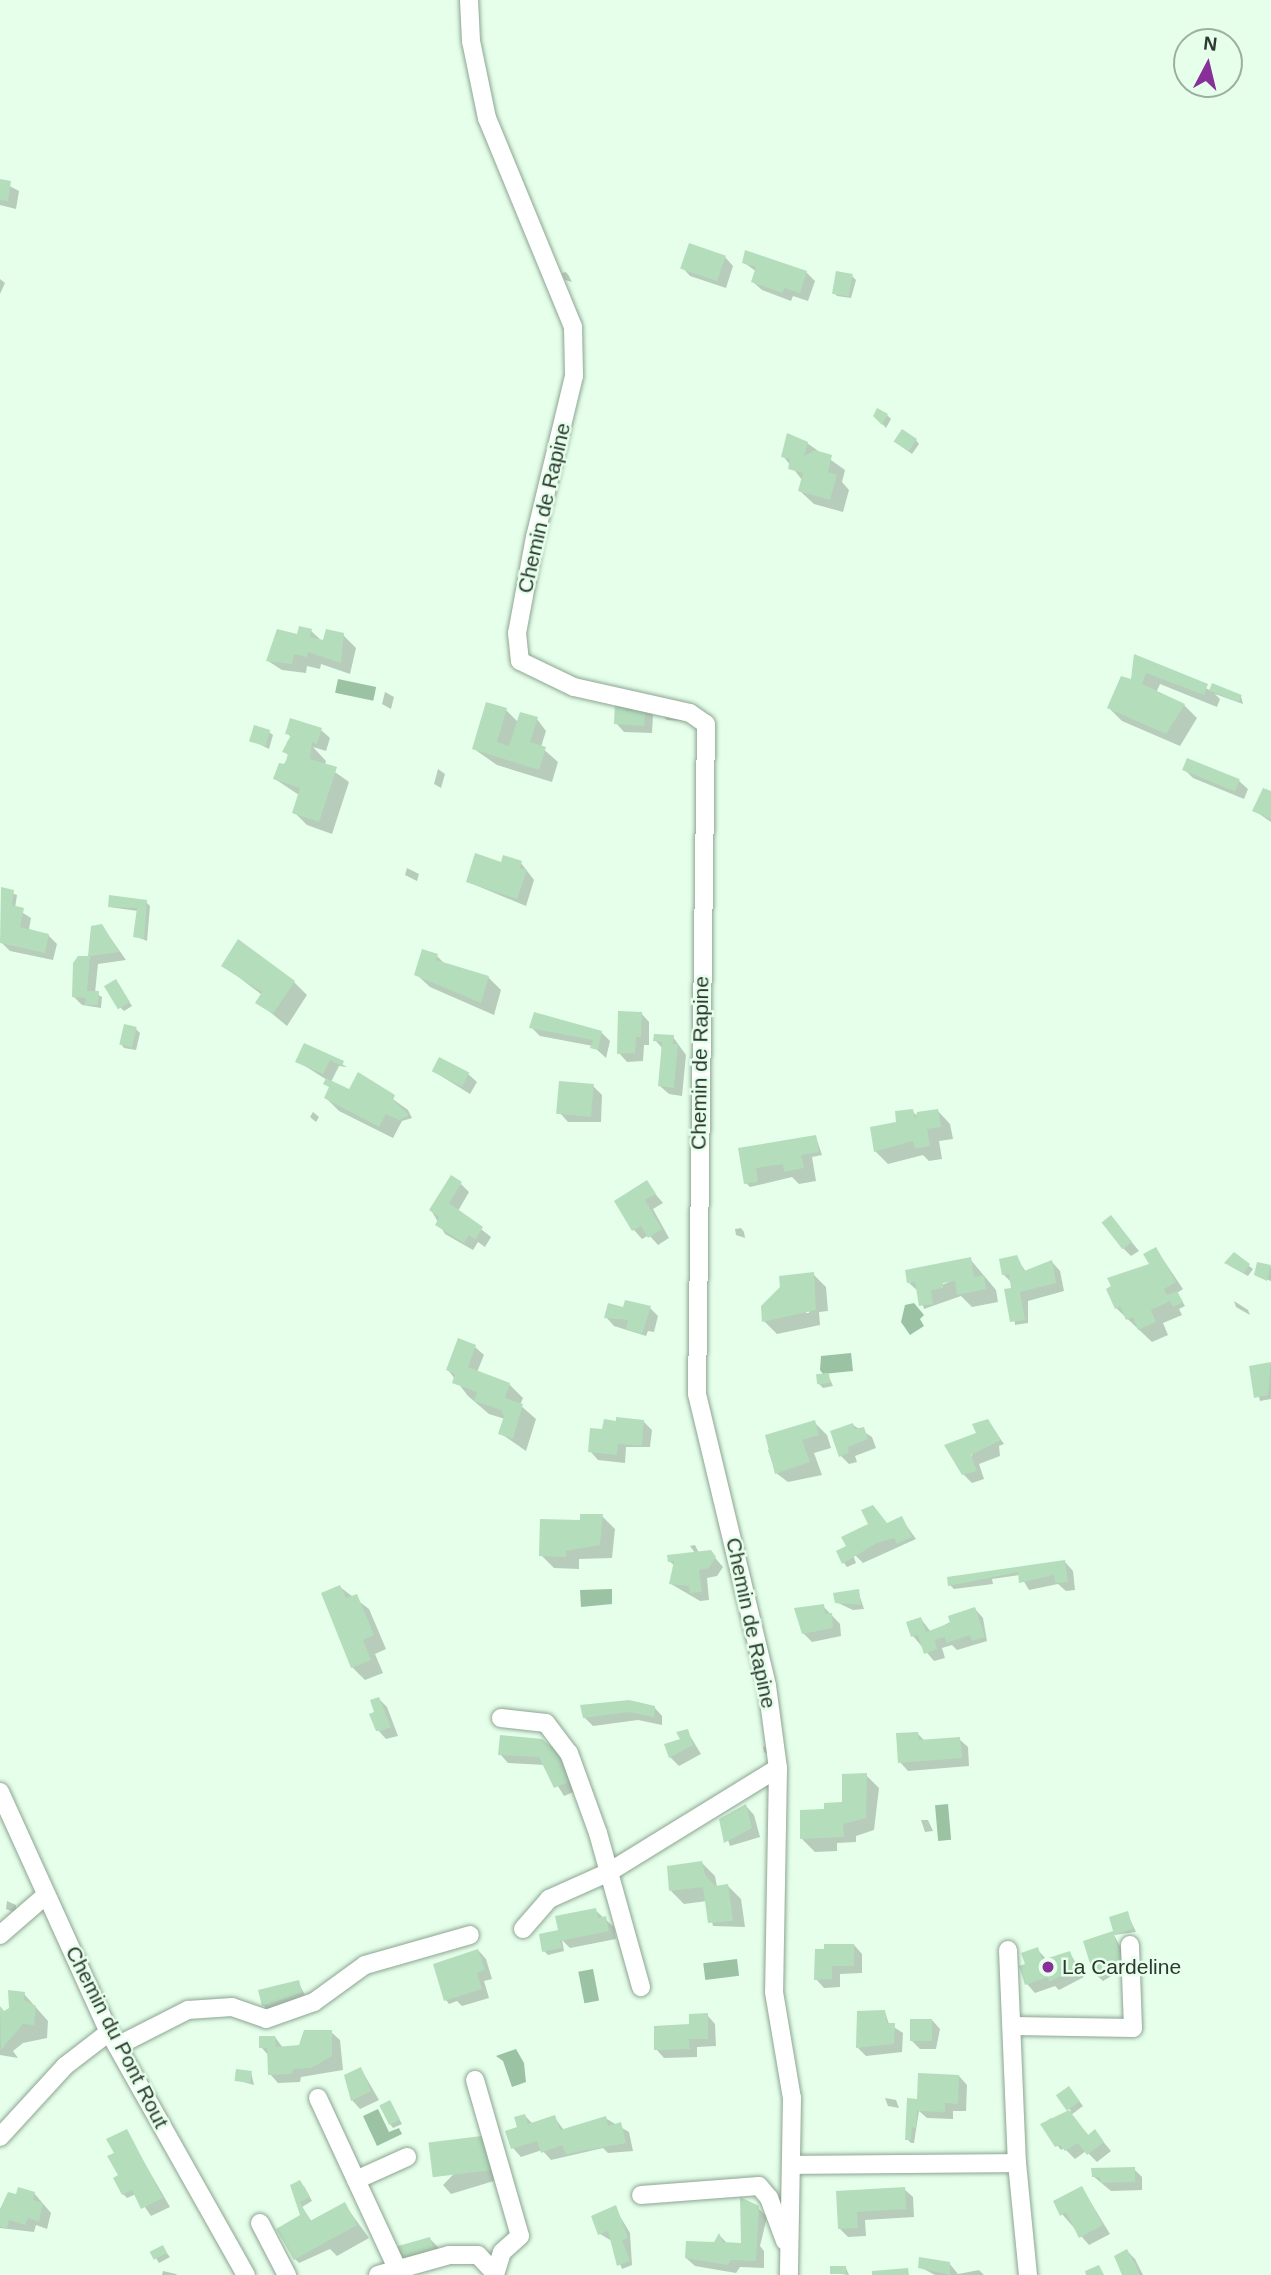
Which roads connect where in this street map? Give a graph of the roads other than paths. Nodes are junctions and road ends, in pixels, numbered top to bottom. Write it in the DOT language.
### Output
graph roads {
  1 [pos="469,0"];
  2 [pos="501,1718"];
  3 [pos="778,1768"];
  4 [pos="0,1793"];
  5 [pos="609,1872"];
  6 [pos="46,1895"];
  7 [pos="523,1929"];
  8 [pos="0,1935"];
  9 [pos="470,1935"];
  10 [pos="1130,1945"];
  11 [pos="1008,1950"];
  12 [pos="641,1987"];
  13 [pos="1013,2026"];
  14 [pos="113,2039"];
  15 [pos="475,2080"];
  16 [pos="318,2098"];
  17 [pos="0,2137"];
  18 [pos="407,2157"];
  19 [pos="1017,2163"];
  20 [pos="791,2165"];
  21 [pos="356,2180"];
  22 [pos="641,2195"];
  23 [pos="260,2223"];
  24 [pos="789,2254"];
  25 [pos="398,2270"];
  26 [pos="494,2274"];
  27 [pos="246,2275"];
  28 [pos="287,2275"];
  29 [pos="378,2275"];
  30 [pos="789,2275"];
  31 [pos="1028,2275"];
  1 -- 3 [label="street, Chemin de Rapine"];
  2 -- 5 [label="street"];
  3 -- 5 [label="street"];
  3 -- 20 [label="street, Chemin de Rapine"];
  4 -- 6 [label="street, Chemin du Pont Rout"];
  5 -- 7 [label="street"];
  5 -- 12 [label="street"];
  6 -- 8 [label="street"];
  6 -- 14 [label="street, Chemin du Pont Rout"];
  9 -- 14 [label="street"];
  10 -- 13 [label="street"];
  11 -- 13 [label="street"];
  13 -- 19 [label="street"];
  14 -- 17 [label="street"];
  14 -- 27 [label="street, Chemin du Pont Rout"];
  15 -- 26 [label="street"];
  16 -- 21 [label="street"];
  18 -- 21 [label="street"];
  19 -- 20 [label="street"];
  19 -- 31 [label="street"];
  20 -- 24 [label="street, Chemin de Rapine"];
  21 -- 25 [label="street"];
  22 -- 24 [label="street"];
  23 -- 28 [label="street"];
  24 -- 30 [label="street, Chemin de Rapine"];
  25 -- 26 [label="street"];
  25 -- 29 [label="street"];
}
